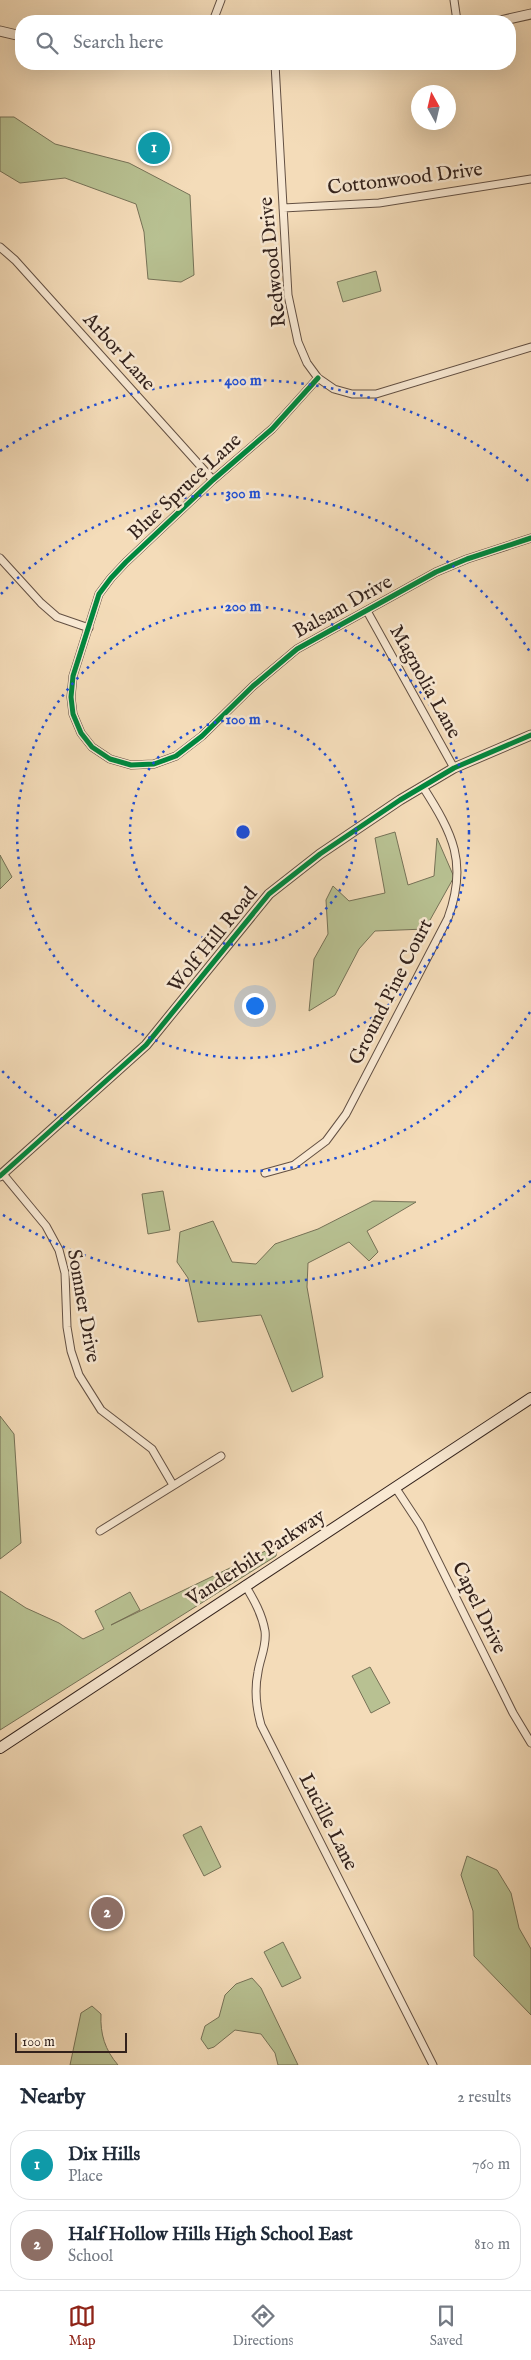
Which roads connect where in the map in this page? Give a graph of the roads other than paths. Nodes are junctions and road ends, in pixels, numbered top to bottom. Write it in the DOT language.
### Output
graph roads {
  1 [pos="221,0"];
  2 [pos="454,0"];
  3 [pos="531,14"];
  4 [pos="215,15"];
  5 [pos="456,15"];
  6 [pos="516,17"];
  7 [pos="0,31"];
  8 [pos="15,35"];
  9 [pos="275,70"];
  10 [pos="531,179"];
  11 [pos="283,208"];
  12 [pos="0,247"];
  13 [pos="531,347"];
  14 [pos="318,378"];
  15 [pos="213,480"];
  16 [pos="531,538"];
  17 [pos="0,558"];
  18 [pos="367,611"];
  19 [pos="89,628"];
  20 [pos="531,735"];
  21 [pos="454,768"];
  22 [pos="423,787"];
  23 [pos="265,1173"];
  24 [pos="1,1175"];
  25 [pos="531,1398"];
  26 [pos="221,1456"];
  27 [pos="173,1485"];
  28 [pos="396,1487"];
  29 [pos="100,1530"];
  30 [pos="245,1585"];
  31 [pos="531,1743"];
  32 [pos="0,1748"];
  33 [pos="433,2065"];
  1 -- 4 [label="street"];
  2 -- 5 [label="street"];
  3 -- 6 [label="street"];
  7 -- 8 [label="street"];
  9 -- 11 [label="street, Redwood Drive"];
  10 -- 11 [label="street, Cottonwood Drive"];
  11 -- 14 [label="street, Redwood Drive"];
  12 -- 15 [label="street, Arbor Lane"];
  13 -- 14 [label="street, Redwood Drive"];
  14 -- 15 [label="street, Blue Spruce Lane"];
  15 -- 19 [label="street, Blue Spruce Lane"];
  16 -- 18 [label="street, Balsam Drive"];
  17 -- 19 [label="street"];
  18 -- 19 [label="street, Balsam Drive"];
  18 -- 21 [label="street, Magnolia Lane"];
  20 -- 21 [label="street, Wolf Hill Road"];
  21 -- 22 [label="street, Wolf Hill Road"];
  22 -- 23 [label="street, Ground Pine Court"];
  22 -- 24 [label="street, Wolf Hill Road"];
  24 -- 27 [label="street, Somner Drive"];
  25 -- 28 [label="main road, Vanderbilt Parkway"];
  26 -- 27 [label="street"];
  27 -- 29 [label="street"];
  28 -- 30 [label="main road, Vanderbilt Parkway"];
  28 -- 31 [label="street, Capel Drive"];
  30 -- 32 [label="main road, Vanderbilt Parkway"];
  30 -- 33 [label="street, Lucille Lane"];
}
